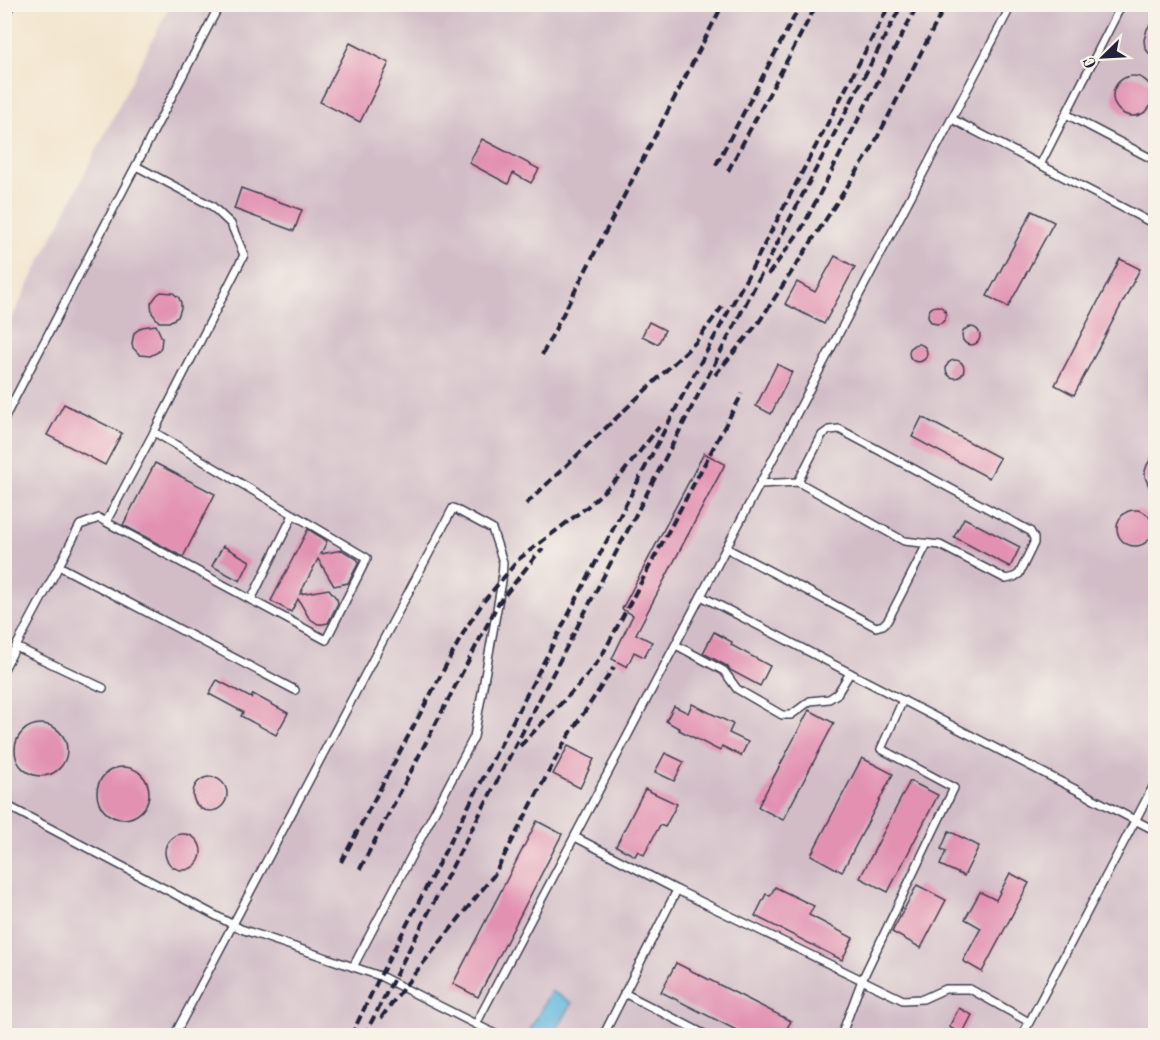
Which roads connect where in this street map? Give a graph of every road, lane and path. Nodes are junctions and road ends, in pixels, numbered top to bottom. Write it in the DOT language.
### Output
graph roads {
  1 [pos="8,4"];
  2 [pos="219,4"];
  3 [pos="1012,4"];
  4 [pos="1122,4"];
  5 [pos="4,11"];
  6 [pos="1066,114"];
  7 [pos="952,119"];
  8 [pos="1155,161"];
  9 [pos="1040,165"];
  10 [pos="136,166"];
  11 [pos="1155,225"];
  12 [pos="4,419"];
  13 [pos="154,432"];
  14 [pos="798,482"];
  15 [pos="760,484"];
  16 [pos="293,515"];
  17 [pos="106,522"];
  18 [pos="927,544"];
  19 [pos="726,548"];
  20 [pos="59,566"];
  21 [pos="701,596"];
  22 [pos="251,600"];
  23 [pos="675,645"];
  24 [pos="16,647"];
  25 [pos="4,669"];
  26 [pos="850,673"];
  27 [pos="103,688"];
  28 [pos="295,690"];
  29 [pos="903,700"];
  30 [pos="1155,781"];
  31 [pos="4,804"];
  32 [pos="1135,820"];
  33 [pos="1155,831"];
  34 [pos="575,837"];
  35 [pos="677,890"];
  36 [pos="232,925"];
  37 [pos="353,967"];
  38 [pos="862,980"];
  39 [pos="624,993"];
  40 [pos="1029,1022"];
  41 [pos="476,1024"];
  42 [pos="174,1035"];
  43 [pos="499,1035"];
  44 [pos="603,1035"];
  45 [pos="708,1035"];
  46 [pos="841,1035"];
  47 [pos="1022,1035"];
  1 -- 5 [label="street"];
  2 -- 10 [label="lane"];
  3 -- 7 [label="lane"];
  4 -- 6 [label="lane"];
  6 -- 8 [label="lane"];
  6 -- 9 [label="lane"];
  7 -- 9 [label="lane"];
  7 -- 15 [label="lane"];
  9 -- 11 [label="lane"];
  10 -- 12 [label="lane"];
  10 -- 13 [label="lane"];
  13 -- 16 [label="lane"];
  13 -- 17 [label="lane"];
  14 -- 15 [label="lane"];
  14 -- 18 [label="lane"];
  14 -- 18 [label="lane"];
  15 -- 19 [label="lane"];
  16 -- 22 [label="lane"];
  16 -- 22 [label="lane"];
  17 -- 20 [label="lane"];
  17 -- 22 [label="lane"];
  18 -- 19 [label="lane"];
  19 -- 21 [label="lane"];
  20 -- 24 [label="lane"];
  20 -- 28 [label="lane"];
  21 -- 23 [label="lane"];
  21 -- 26 [label="lane"];
  23 -- 26 [label="lane"];
  23 -- 34 [label="lane"];
  24 -- 25 [label="lane"];
  24 -- 27 [label="lane"];
  26 -- 29 [label="lane"];
  29 -- 32 [label="lane"];
  29 -- 38 [label="lane"];
  30 -- 32 [label="lane"];
  31 -- 36 [label="lane"];
  32 -- 33 [label="lane"];
  32 -- 40 [label="lane"];
  34 -- 35 [label="lane"];
  34 -- 41 [label="lane"];
  35 -- 38 [label="lane"];
  35 -- 39 [label="lane"];
  36 -- 37 [label="lane"];
  36 -- 37 [label="lane"];
  36 -- 42 [label="lane"];
  37 -- 41 [label="lane"];
  38 -- 40 [label="lane"];
  38 -- 46 [label="lane"];
  39 -- 44 [label="lane"];
  39 -- 45 [label="lane"];
  40 -- 47 [label="lane"];
  41 -- 43 [label="lane"];
}
